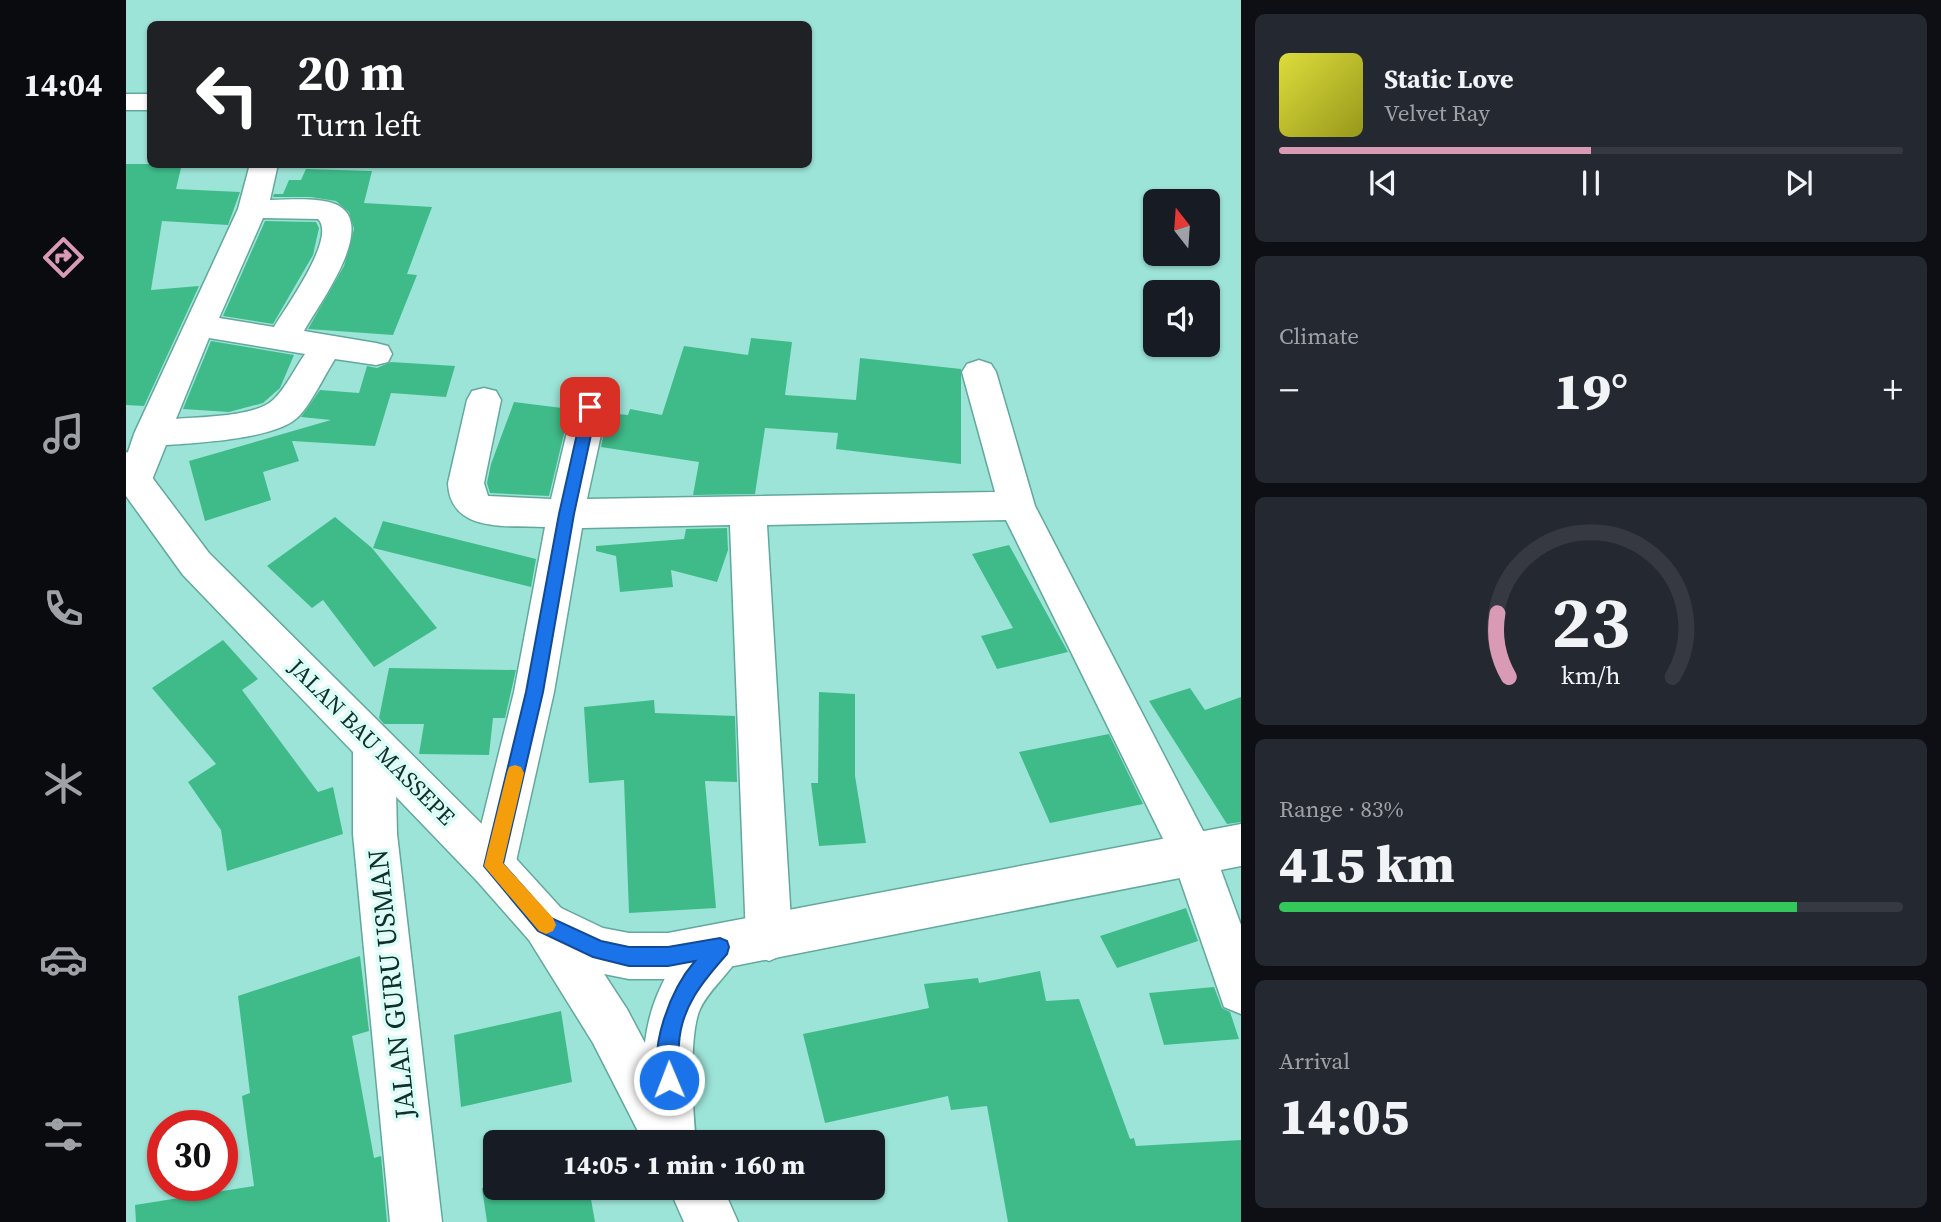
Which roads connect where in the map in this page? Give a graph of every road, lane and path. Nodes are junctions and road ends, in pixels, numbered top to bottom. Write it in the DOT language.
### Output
graph roads {
  1 [pos="126,102"];
  2 [pos="147,102"];
  3 [pos="263,168"];
  4 [pos="253,209"];
  5 [pos="201,326"];
  6 [pos="283,339"];
  7 [pos="327,346"];
  8 [pos="376,354"];
  9 [pos="979,372"];
  10 [pos="484,400"];
  11 [pos="590,407"];
  12 [pos="151,434"];
  13 [pos="132,481"];
  14 [pos="1017,506"];
  15 [pos="748,511"];
  16 [pos="566,514"];
  17 [pos="374,745"];
  18 [pos="1241,845"];
  19 [pos="1193,854"];
  20 [pos="493,866"];
  21 [pos="545,924"];
  22 [pos="769,938"];
  23 [pos="720,947"];
  24 [pos="1241,990"];
  25 [pos="665,1130"];
  26 [pos="671,1130"];
  27 [pos="701,1200"];
  28 [pos="416,1222"];
  29 [pos="712,1222"];
  1 -- 2 [label="street"];
  3 -- 4 [label="street"];
  4 -- 5 [label="street"];
  4 -- 6 [label="street"];
  5 -- 6 [label="street"];
  5 -- 12 [label="street"];
  6 -- 7 [label="street"];
  7 -- 8 [label="street"];
  7 -- 12 [label="street"];
  9 -- 14 [label="street"];
  10 -- 16 [label="street"];
  11 -- 16 [label="street"];
  12 -- 13 [label="street"];
  13 -- 17 [label="street, JALAN BAU MASSEPE"];
  14 -- 15 [label="street"];
  14 -- 19 [label="street"];
  15 -- 16 [label="street"];
  15 -- 22 [label="street"];
  16 -- 20 [label="street"];
  17 -- 20 [label="street, JALAN BAU MASSEPE"];
  17 -- 28 [label="street, JALAN GURU USMAN"];
  18 -- 19 [label="street"];
  19 -- 22 [label="street"];
  19 -- 24 [label="street"];
  20 -- 21 [label="street, JALAN BAU MASSEPE"];
  21 -- 23 [label="street"];
  21 -- 25 [label="street"];
  22 -- 23 [label="street"];
  23 -- 26 [label="street"];
  27 -- 29 [label="street"];
}
